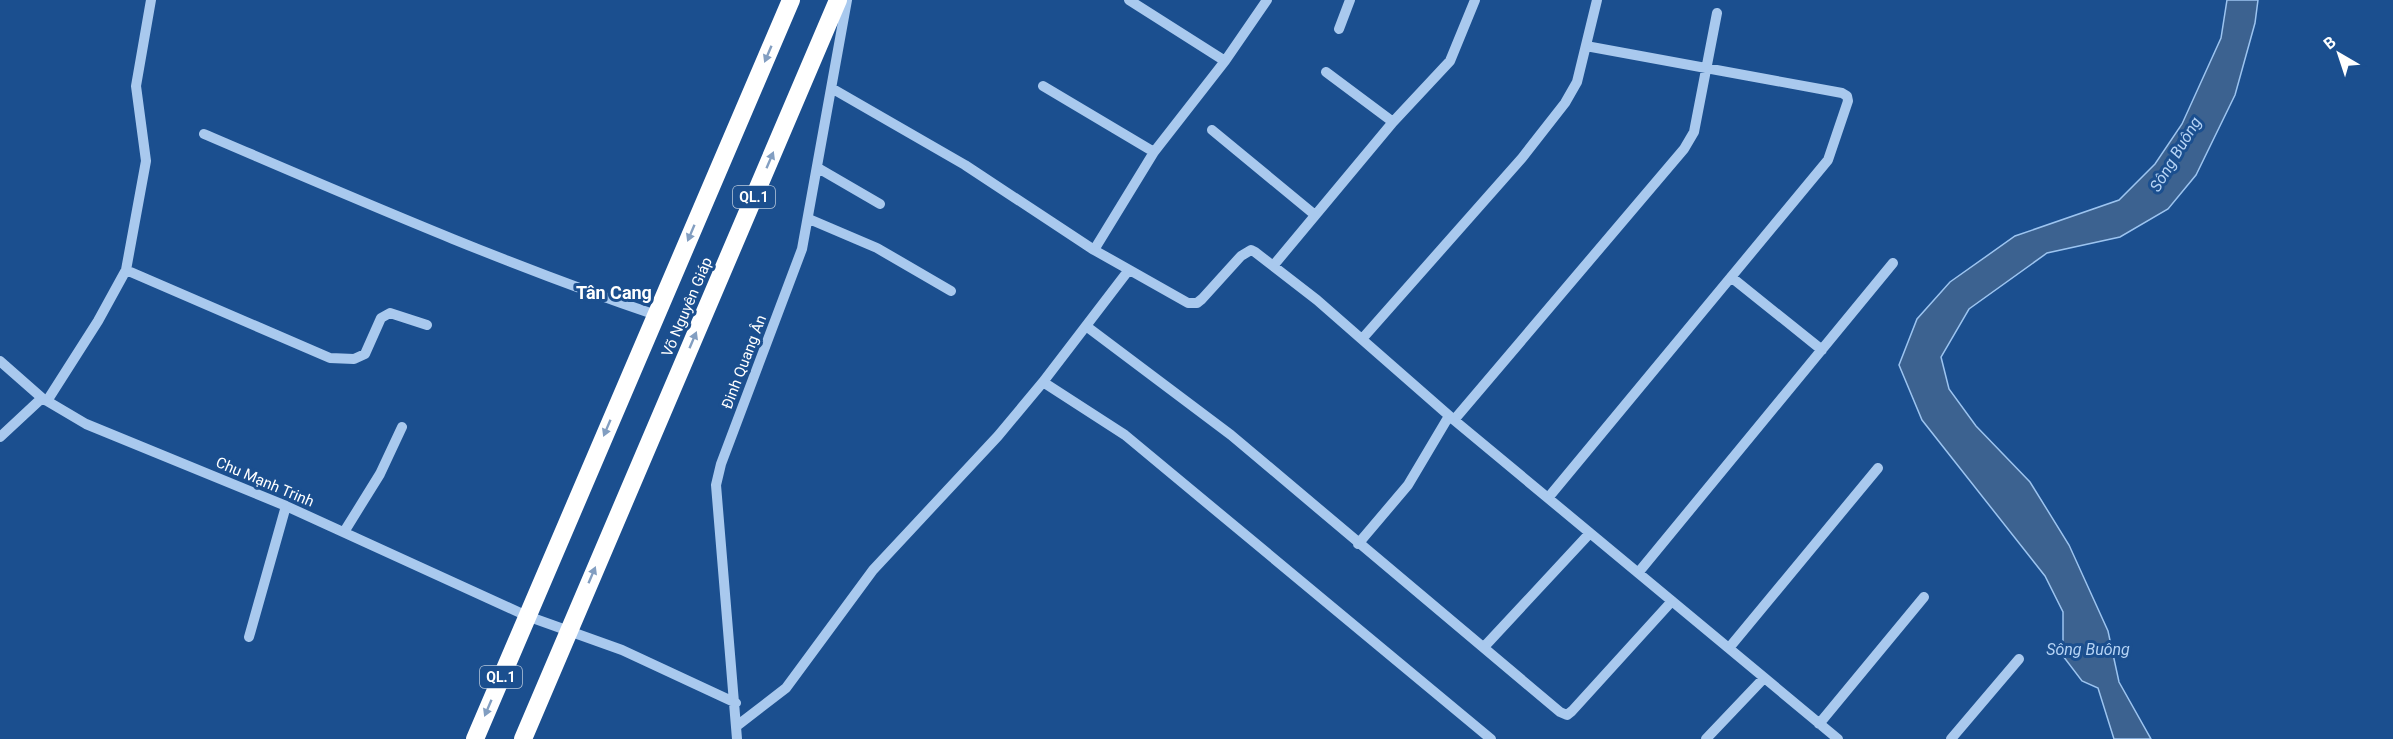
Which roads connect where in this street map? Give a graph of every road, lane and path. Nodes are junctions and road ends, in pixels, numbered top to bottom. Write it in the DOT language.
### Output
graph roads {
  1 [pos="152,0"];
  2 [pos="790,0"];
  3 [pos="838,0"];
  4 [pos="847,0"];
  5 [pos="1129,0"];
  6 [pos="1267,0"];
  7 [pos="1350,0"];
  8 [pos="1476,0"];
  9 [pos="1597,0"];
  10 [pos="1717,13"];
  11 [pos="1339,29"];
  12 [pos="1586,46"];
  13 [pos="1225,61"];
  14 [pos="1706,67"];
  15 [pos="1326,72"];
  16 [pos="1043,86"];
  17 [pos="833,89"];
  18 [pos="1393,122"];
  19 [pos="1212,129"];
  20 [pos="204,134"];
  21 [pos="1154,152"];
  22 [pos="818,168"];
  23 [pos="880,204"];
  24 [pos="1316,215"];
  25 [pos="809,219"];
  26 [pos="1094,250"];
  27 [pos="1893,263"];
  28 [pos="1273,266"];
  29 [pos="126,270"];
  30 [pos="1128,271"];
  31 [pos="1731,277"];
  32 [pos="951,291"];
  33 [pos="656,315"];
  34 [pos="427,325"];
  35 [pos="1086,326"];
  36 [pos="1362,339"];
  37 [pos="1822,350"];
  38 [pos="0,361"];
  39 [pos="1043,382"];
  40 [pos="45,400"];
  41 [pos="1452,418"];
  42 [pos="402,427"];
  43 [pos="0,437"];
  44 [pos="1878,468"];
  45 [pos="1548,498"];
  46 [pos="286,506"];
  47 [pos="344,532"];
  48 [pos="1590,533"];
  49 [pos="1358,544"];
  50 [pos="1638,573"];
  51 [pos="1924,597"];
  52 [pos="1672,601"];
  53 [pos="527,616"];
  54 [pos="569,629"];
  55 [pos="249,637"];
  56 [pos="1484,647"];
  57 [pos="1729,648"];
  58 [pos="2019,659"];
  59 [pos="1764,678"];
  60 [pos="736,703"];
  61 [pos="1819,724"];
  62 [pos="739,735"];
  63 [pos="475,739"];
  64 [pos="522,739"];
  65 [pos="1491,739"];
  66 [pos="1706,739"];
  67 [pos="1838,739"];
  68 [pos="1951,739"];
  1 -- 29 [label="street"];
  2 -- 33 [label="highway, Võ Nguyên Giáp / QL.1, one-way"];
  54 -- 3 [label="highway, Võ Nguyên Giáp / QL.1, one-way"];
  4 -- 17 [label="street, Đinh Quang Ân"];
  5 -- 13 [label="street"];
  6 -- 13 [label="street"];
  7 -- 11 [label="street"];
  8 -- 18 [label="street"];
  9 -- 12 [label="street"];
  10 -- 14 [label="street"];
  12 -- 14 [label="street"];
  12 -- 36 [label="street"];
  13 -- 21 [label="street"];
  14 -- 31 [label="street"];
  14 -- 41 [label="street"];
  15 -- 18 [label="street"];
  16 -- 21 [label="street"];
  17 -- 22 [label="street, Đinh Quang Ân"];
  17 -- 26 [label="street"];
  18 -- 24 [label="street"];
  19 -- 24 [label="street"];
  20 -- 33 [label="street"];
  21 -- 26 [label="street"];
  22 -- 23 [label="street"];
  22 -- 25 [label="street, Đinh Quang Ân"];
  24 -- 28 [label="street"];
  25 -- 32 [label="street"];
  25 -- 60 [label="street, Đinh Quang Ân"];
  26 -- 30 [label="street"];
  27 -- 37 [label="street"];
  28 -- 30 [label="street"];
  28 -- 36 [label="street"];
  29 -- 34 [label="street"];
  29 -- 40 [label="street"];
  30 -- 35 [label="street"];
  31 -- 37 [label="street"];
  31 -- 45 [label="street"];
  33 -- 53 [label="highway, Võ Nguyên Giáp / QL.1, one-way"];
  35 -- 39 [label="street"];
  35 -- 49 [label="street"];
  36 -- 41 [label="street"];
  37 -- 50 [label="street"];
  38 -- 40 [label="street, Chu Mạnh Trinh"];
  39 -- 62 [label="street"];
  39 -- 65 [label="street"];
  40 -- 43 [label="street"];
  40 -- 46 [label="street, Chu Mạnh Trinh"];
  41 -- 45 [label="street"];
  41 -- 49 [label="street"];
  42 -- 47 [label="street"];
  44 -- 57 [label="street"];
  45 -- 48 [label="street"];
  46 -- 47 [label="street, Chu Mạnh Trinh"];
  46 -- 55 [label="street"];
  47 -- 53 [label="street, Chu Mạnh Trinh"];
  48 -- 50 [label="street"];
  48 -- 56 [label="street"];
  49 -- 56 [label="street"];
  50 -- 52 [label="street"];
  51 -- 61 [label="street"];
  52 -- 56 [label="street"];
  52 -- 57 [label="street"];
  53 -- 54 [label="street, Chu Mạnh Trinh"];
  53 -- 63 [label="highway, QL.1, one-way"];
  54 -- 60 [label="street, Chu Mạnh Trinh"];
  54 -- 64 [label="highway, QL.1"];
  57 -- 59 [label="street"];
  58 -- 68 [label="street"];
  59 -- 61 [label="street"];
  59 -- 66 [label="street"];
  60 -- 62 [label="street, Đinh Quang Ân"];
  61 -- 67 [label="street"];
}
